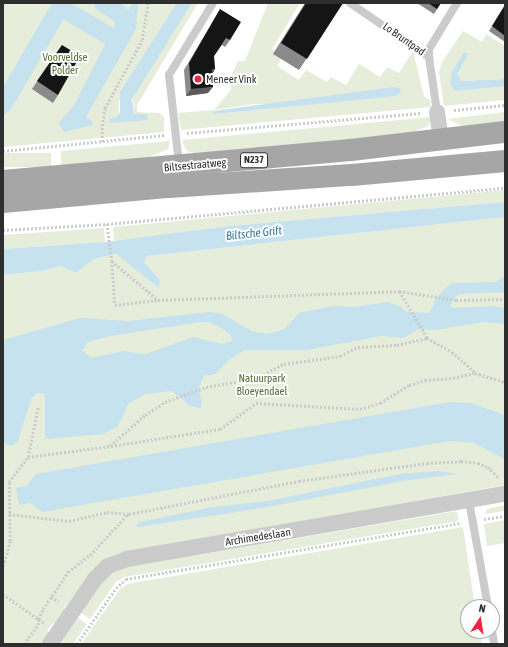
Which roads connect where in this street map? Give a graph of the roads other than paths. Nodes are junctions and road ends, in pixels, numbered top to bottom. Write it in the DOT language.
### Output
graph roads {
  1 [pos="213,3"];
  2 [pos="350,3"];
  3 [pos="457,3"];
  4 [pos="429,57"];
  5 [pos="437,112"];
  6 [pos="505,132"];
  7 [pos="441,139"];
  8 [pos="505,160"];
  9 [pos="180,167"];
  10 [pos="3,181"];
  11 [pos="3,202"];
  12 [pos="504,495"];
  13 [pos="470,501"];
  14 [pos="487,599"];
  15 [pos="54,638"];
  1 -- 9 [label="lane"];
  2 -- 4 [label="lane, Lo Bruntpad"];
  3 -- 4 [label="lane"];
  4 -- 5 [label="lane, Lo Bruntpad"];
  5 -- 7 [label="street, Lo Bruntpad"];
  6 -- 7 [label="main road, Biltsestraatweg / N237"];
  7 -- 9 [label="main road, Biltsestraatweg / N237"];
  8 -- 11 [label="main road, Biltsestraatweg / N237"];
  9 -- 10 [label="main road, Biltsestraatweg / N237"];
  12 -- 13 [label="street, Archimedeslaan"];
  13 -- 14 [label="lane"];
  13 -- 15 [label="street, Archimedeslaan"];
}
